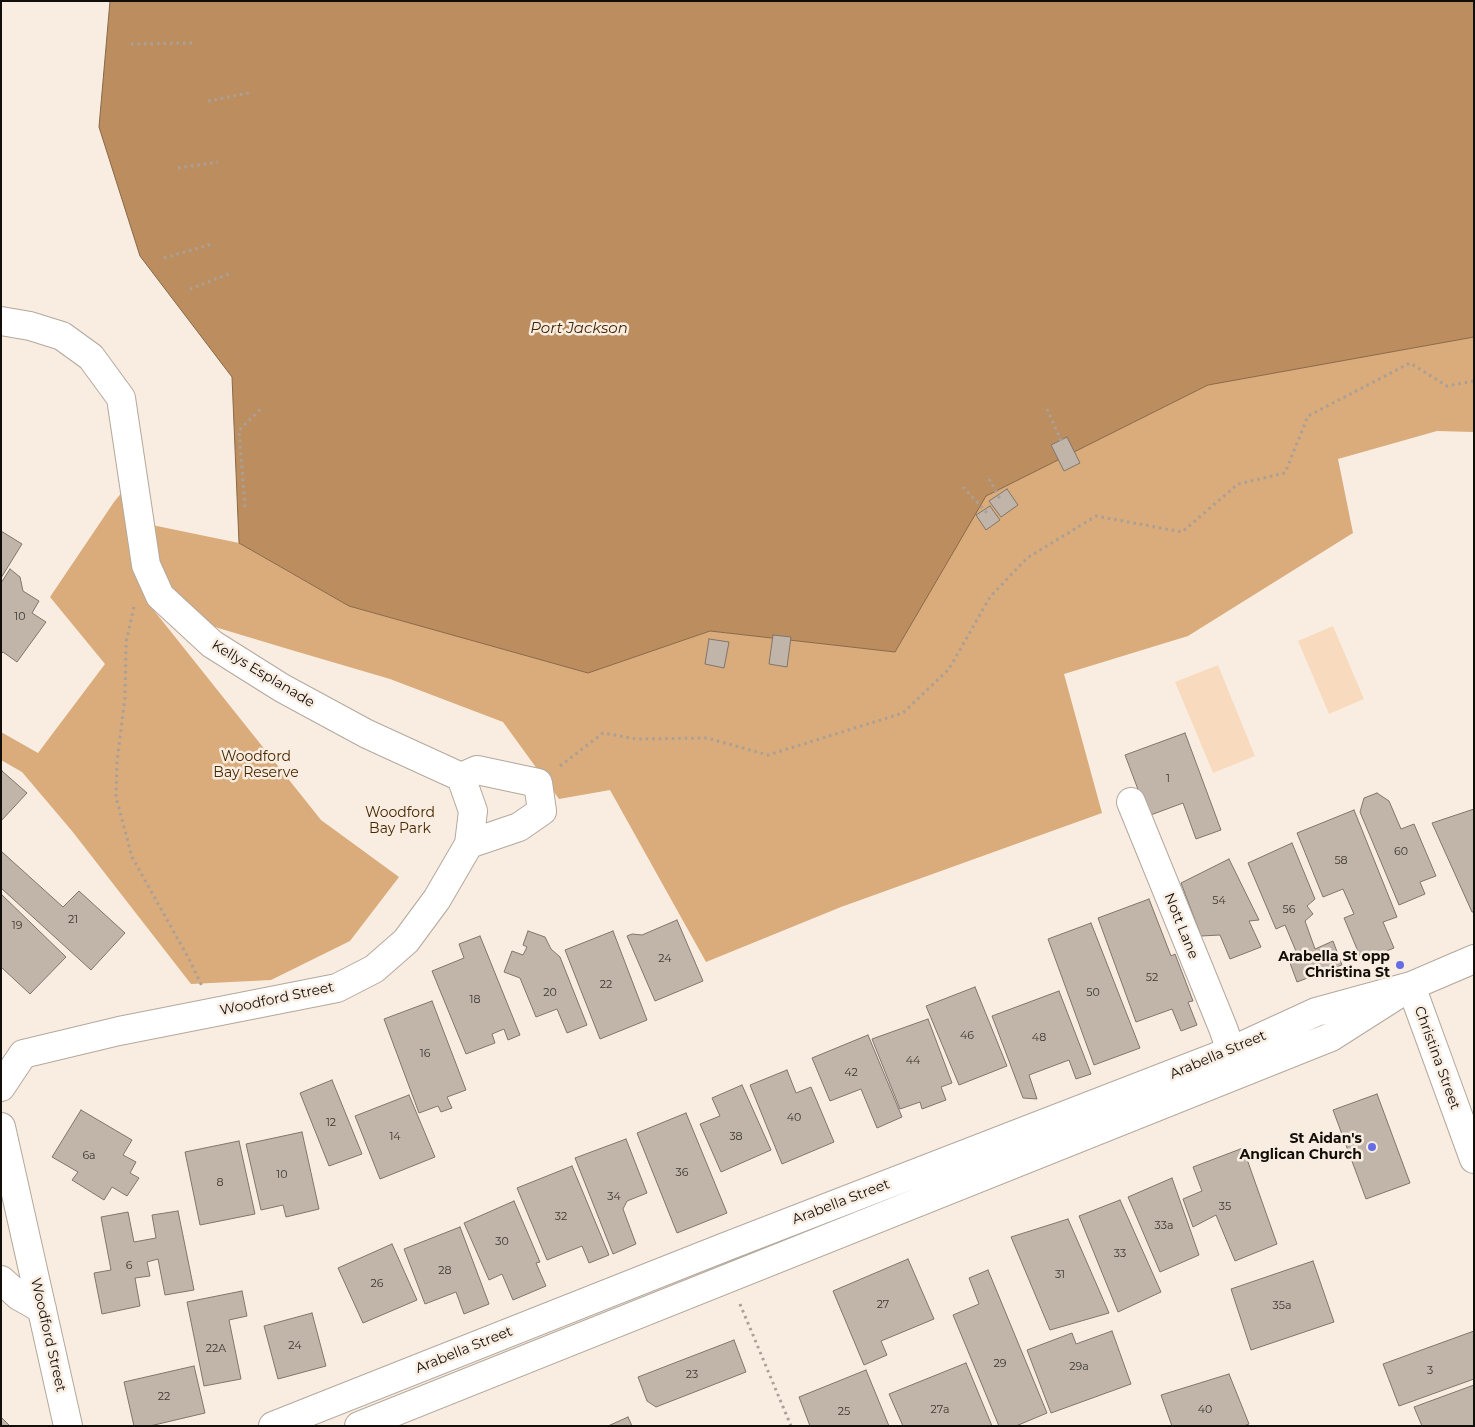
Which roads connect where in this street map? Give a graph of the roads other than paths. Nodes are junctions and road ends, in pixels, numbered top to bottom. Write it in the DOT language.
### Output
graph roads {
  1 [pos="1,321"];
  2 [pos="461,777"];
  3 [pos="1130,802"];
  4 [pos="469,844"];
  5 [pos="1474,959"];
  6 [pos="1411,986"];
  7 [pos="1230,1051"];
  8 [pos="1,1087"];
  9 [pos="1,1127"];
  10 [pos="1474,1159"];
  11 [pos="1,1280"];
  12 [pos="42,1309"];
  13 [pos="68,1426"];
  14 [pos="273,1426"];
  15 [pos="359,1426"];
  1 -- 2 [label="street, Kellys Esplanade"];
  2 -- 4 [label="street, Woodford Street"];
  2 -- 4 [label="street"];
  3 -- 7 [label="street, Nott Lane"];
  4 -- 8 [label="street, Woodford Street"];
  5 -- 6 [label="street, Arabella Street"];
  6 -- 7 [label="street, Arabella Street"];
  6 -- 10 [label="street, Christina Street"];
  6 -- 15 [label="street, Arabella Street"];
  7 -- 14 [label="street, Arabella Street"];
  9 -- 12 [label="street, Woodford Street"];
  11 -- 12 [label="street"];
  12 -- 13 [label="street, Woodford Street"];
}
